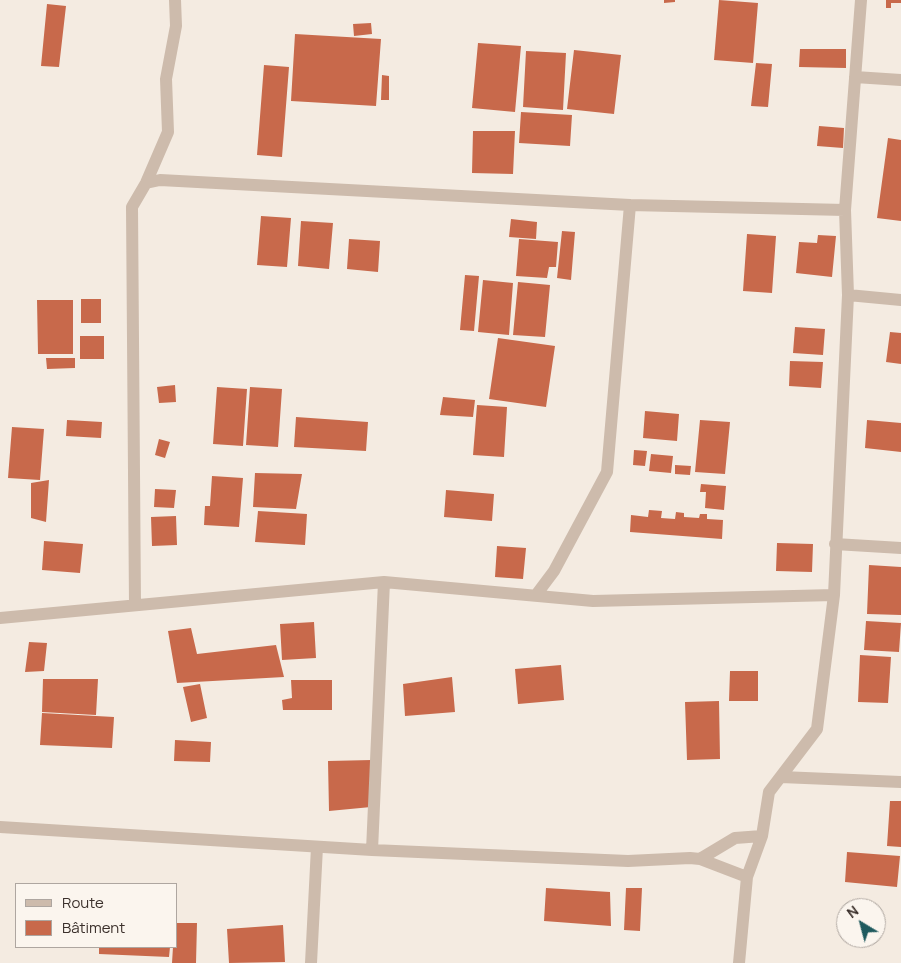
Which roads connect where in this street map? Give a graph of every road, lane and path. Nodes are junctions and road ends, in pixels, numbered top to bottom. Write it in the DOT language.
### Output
graph roads {
  1 [pos="175,0"];
  2 [pos="861,0"];
  3 [pos="855,77"];
  4 [pos="901,80"];
  5 [pos="146,183"];
  6 [pos="630,205"];
  7 [pos="845,210"];
  8 [pos="848,295"];
  9 [pos="901,300"];
  10 [pos="835,544"];
  11 [pos="901,548"];
  12 [pos="384,582"];
  13 [pos="536,595"];
  14 [pos="834,595"];
  15 [pos="135,605"];
  16 [pos="0,618"];
  17 [pos="781,777"];
  18 [pos="901,782"];
  19 [pos="0,827"];
  20 [pos="762,836"];
  21 [pos="317,847"];
  22 [pos="372,850"];
  23 [pos="700,859"];
  24 [pos="747,878"];
  25 [pos="311,963"];
  26 [pos="740,963"];
  1 -- 5 [label="street"];
  2 -- 3 [label="street"];
  3 -- 4 [label="street"];
  3 -- 7 [label="street"];
  5 -- 6 [label="street"];
  5 -- 15 [label="street"];
  6 -- 7 [label="street"];
  6 -- 13 [label="street"];
  7 -- 8 [label="street"];
  8 -- 9 [label="street"];
  8 -- 10 [label="street"];
  10 -- 11 [label="street"];
  10 -- 14 [label="street"];
  12 -- 13 [label="street"];
  12 -- 15 [label="street"];
  12 -- 22 [label="street"];
  13 -- 14 [label="street"];
  14 -- 17 [label="street"];
  15 -- 16 [label="street"];
  17 -- 18 [label="street"];
  17 -- 20 [label="street"];
  19 -- 21 [label="street"];
  20 -- 23 [label="street"];
  20 -- 24 [label="street"];
  21 -- 22 [label="street"];
  21 -- 25 [label="street"];
  22 -- 23 [label="street"];
  23 -- 24 [label="street"];
  24 -- 26 [label="street"];
}
